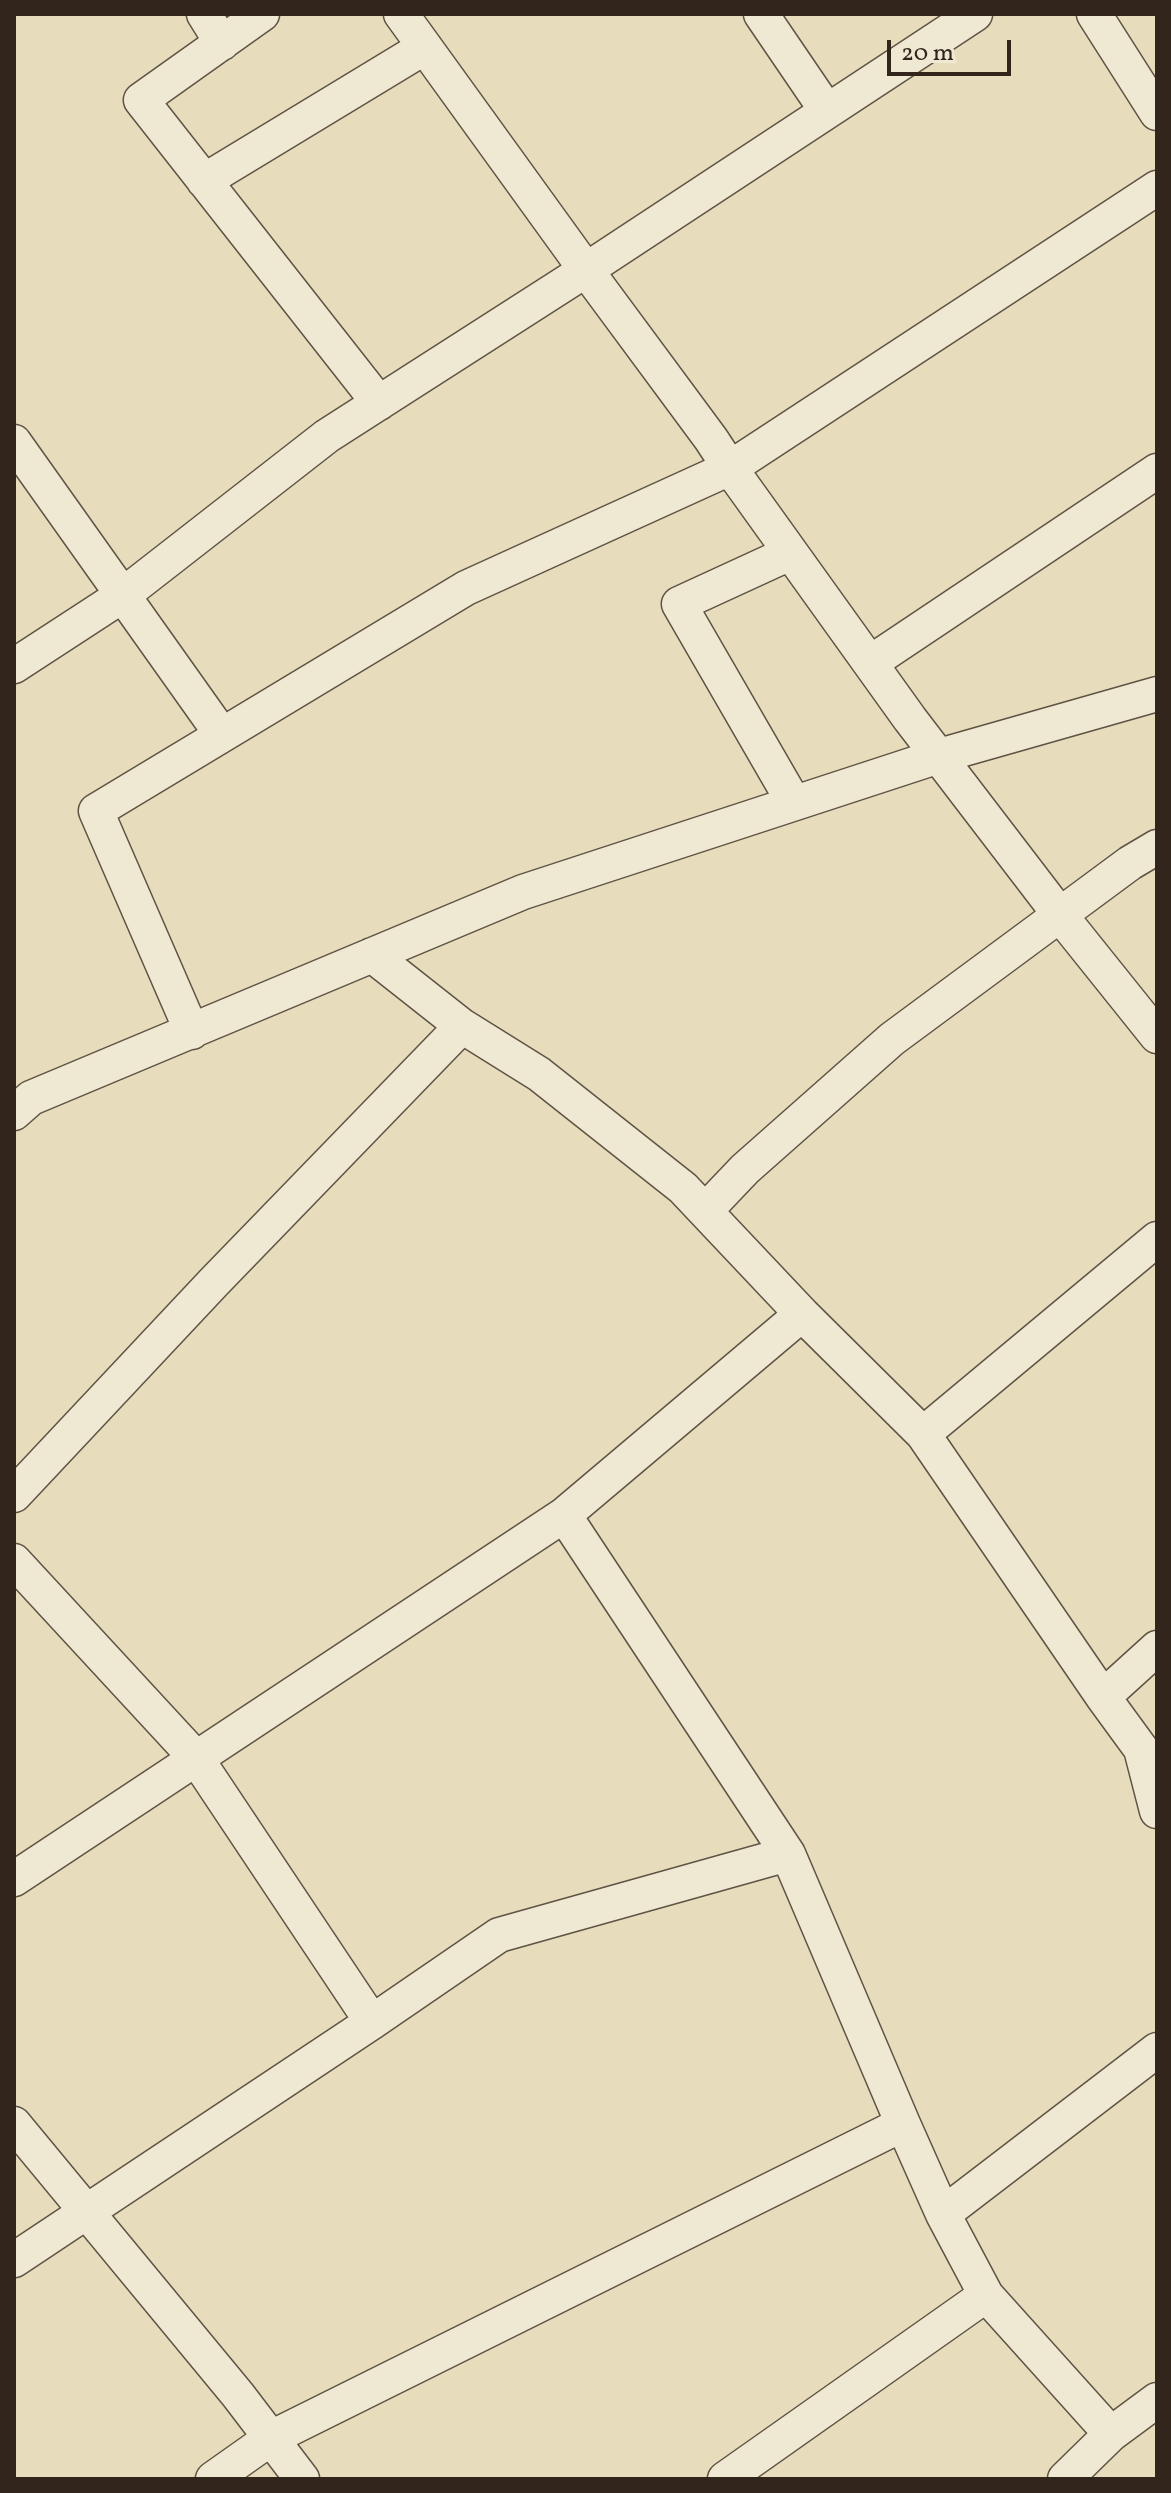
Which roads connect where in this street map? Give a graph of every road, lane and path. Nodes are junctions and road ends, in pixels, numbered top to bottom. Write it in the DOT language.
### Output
graph roads {
  1 [pos="204,14"];
  2 [pos="262,14"];
  3 [pos="401,14"];
  4 [pos="761,14"];
  5 [pos="975,14"];
  6 [pos="1094,14"];
  7 [pos="222,43"];
  8 [pos="425,47"];
  9 [pos="827,111"];
  10 [pos="1157,113"];
  11 [pos="204,181"];
  12 [pos="1157,188"];
  13 [pos="586,270"];
  14 [pos="379,403"];
  15 [pos="20,462"];
  16 [pos="730,468"];
  17 [pos="1157,471"];
  18 [pos="790,553"];
  19 [pos="123,595"];
  20 [pos="870,663"];
  21 [pos="14,666"];
  22 [pos="1157,694"];
  23 [pos="222,735"];
  24 [pos="939,756"];
  25 [pos="794,803"];
  26 [pos="1157,847"];
  27 [pos="1060,915"];
  28 [pos="372,955"];
  29 [pos="462,1026"];
  30 [pos="192,1032"];
  31 [pos="1157,1036"];
  32 [pos="14,1113"];
  33 [pos="705,1211"];
  34 [pos="1157,1239"];
  35 [pos="802,1314"];
  36 [pos="923,1434"];
  37 [pos="14,1495"];
  38 [pos="564,1515"];
  39 [pos="14,1561"];
  40 [pos="1157,1648"];
  41 [pos="1103,1697"];
  42 [pos="196,1758"];
  43 [pos="1157,1811"];
  44 [pos="788,1854"];
  45 [pos="14,1879"];
  46 [pos="372,2022"];
  47 [pos="1157,2050"];
  48 [pos="14,2124"];
  49 [pos="903,2124"];
  50 [pos="85,2211"];
  51 [pos="943,2214"];
  52 [pos="14,2260"];
  53 [pos="986,2295"];
  54 [pos="1157,2400"];
  55 [pos="1111,2434"];
  56 [pos="271,2438"];
  57 [pos="213,2479"];
  58 [pos="302,2479"];
  59 [pos="725,2479"];
  60 [pos="1065,2479"];
  1 -- 7 [label="street"];
  2 -- 7 [label="street"];
  3 -- 8 [label="street"];
  4 -- 9 [label="street"];
  5 -- 9 [label="street"];
  6 -- 10 [label="street"];
  7 -- 11 [label="street"];
  8 -- 11 [label="street"];
  8 -- 13 [label="street"];
  9 -- 13 [label="street"];
  11 -- 14 [label="street"];
  12 -- 16 [label="street"];
  13 -- 14 [label="street"];
  13 -- 16 [label="street"];
  14 -- 19 [label="street"];
  15 -- 19 [label="street"];
  16 -- 18 [label="street"];
  16 -- 23 [label="street"];
  17 -- 20 [label="street"];
  18 -- 20 [label="street"];
  18 -- 25 [label="street"];
  19 -- 21 [label="street"];
  19 -- 23 [label="street"];
  20 -- 24 [label="street"];
  22 -- 24 [label="street"];
  23 -- 30 [label="street"];
  24 -- 25 [label="street"];
  24 -- 27 [label="street"];
  25 -- 28 [label="street"];
  26 -- 27 [label="street"];
  27 -- 31 [label="street"];
  27 -- 33 [label="street"];
  28 -- 29 [label="street"];
  28 -- 30 [label="street"];
  29 -- 33 [label="street"];
  29 -- 37 [label="street"];
  30 -- 32 [label="street"];
  33 -- 35 [label="street"];
  34 -- 36 [label="street"];
  35 -- 36 [label="street"];
  35 -- 38 [label="street"];
  36 -- 41 [label="street"];
  38 -- 42 [label="street"];
  38 -- 44 [label="street"];
  39 -- 42 [label="street"];
  40 -- 41 [label="street"];
  41 -- 43 [label="street"];
  42 -- 45 [label="street"];
  42 -- 46 [label="street"];
  44 -- 46 [label="street"];
  44 -- 49 [label="street"];
  46 -- 50 [label="street"];
  47 -- 51 [label="street"];
  48 -- 50 [label="street"];
  49 -- 51 [label="street"];
  49 -- 56 [label="street"];
  50 -- 52 [label="street"];
  50 -- 56 [label="street"];
  51 -- 53 [label="street"];
  53 -- 55 [label="street"];
  53 -- 59 [label="street"];
  54 -- 55 [label="street"];
  55 -- 60 [label="street"];
  56 -- 57 [label="street"];
  56 -- 58 [label="street"];
}
